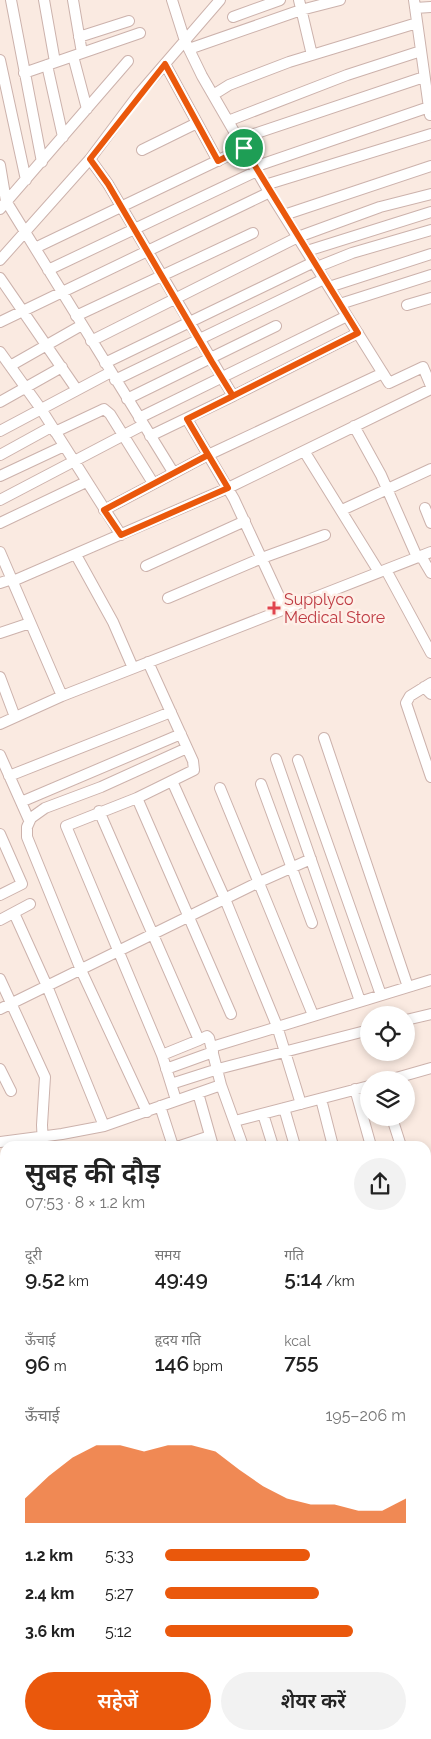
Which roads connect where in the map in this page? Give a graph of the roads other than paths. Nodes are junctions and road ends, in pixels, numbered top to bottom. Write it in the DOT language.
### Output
graph roads {
  1 [pos="11,0"];
  2 [pos="44,0"];
  3 [pos="73,0"];
  4 [pos="172,0"];
  5 [pos="219,0"];
  6 [pos="280,0"];
  7 [pos="340,0"];
  8 [pos="414,4"];
  9 [pos="300,5"];
  10 [pos="431,7"];
  11 [pos="233,17"];
  12 [pos="129,21"];
  13 [pos="417,23"];
  14 [pos="140,33"];
  15 [pos="79,37"];
  16 [pos="187,45"];
  17 [pos="421,51"];
  18 [pos="78,54"];
  19 [pos="312,55"];
  20 [pos="0,60"];
  21 [pos="128,61"];
  22 [pos="51,64"];
  23 [pos="165,64"];
  24 [pos="24,73"];
  25 [pos="424,77"];
  26 [pos="213,95"];
  27 [pos="87,109"];
  28 [pos="430,114"];
  29 [pos="228,121"];
  30 [pos="197,123"];
  31 [pos="431,134"];
  32 [pos="64,137"];
  33 [pos="241,144"];
  34 [pos="142,150"];
  35 [pos="90,159"];
  36 [pos="218,161"];
  37 [pos="42,162"];
  38 [pos="0,165"];
  39 [pos="431,166"];
  40 [pos="256,169"];
  41 [pos="26,180"];
  42 [pos="267,189"];
  43 [pos="431,194"];
  44 [pos="3,205"];
  45 [pos="121,206"];
  46 [pos="431,212"];
  47 [pos="284,215"];
  48 [pos="134,229"];
  49 [pos="431,230"];
  50 [pos="24,231"];
  51 [pos="253,233"];
  52 [pos="298,237"];
  53 [pos="35,248"];
  54 [pos="307,251"];
  55 [pos="148,252"];
  56 [pos="431,254"];
  57 [pos="0,260"];
  58 [pos="315,265"];
  59 [pos="48,270"];
  60 [pos="431,275"];
  61 [pos="162,277"];
  62 [pos="0,278"];
  63 [pos="327,283"];
  64 [pos="62,292"];
  65 [pos="431,298"];
  66 [pos="175,299"];
  67 [pos="340,304"];
  68 [pos="407,305"];
  69 [pos="23,310"];
  70 [pos="348,316"];
  71 [pos="79,320"];
  72 [pos="0,322"];
  73 [pos="190,324"];
  74 [pos="276,326"];
  75 [pos="358,333"];
  76 [pos="199,340"];
  77 [pos="91,341"];
  78 [pos="47,345"];
  79 [pos="0,352"];
  80 [pos="209,358"];
  81 [pos="105,363"];
  82 [pos="10,366"];
  83 [pos="62,367"];
  84 [pos="383,372"];
  85 [pos="113,376"];
  86 [pos="222,378"];
  87 [pos="26,388"];
  88 [pos="431,388"];
  89 [pos="77,390"];
  90 [pos="233,396"];
  91 [pos="127,399"];
  92 [pos="0,402"];
  93 [pos="40,410"];
  94 [pos="187,419"];
  95 [pos="141,422"];
  96 [pos="354,426"];
  97 [pos="53,429"];
  98 [pos="0,431"];
  99 [pos="124,436"];
  100 [pos="150,436"];
  101 [pos="64,446"];
  102 [pos="304,451"];
  103 [pos="0,455"];
  104 [pos="208,455"];
  105 [pos="74,463"];
  106 [pos="431,469"];
  107 [pos="173,472"];
  108 [pos="0,476"];
  109 [pos="86,482"];
  110 [pos="153,483"];
  111 [pos="228,488"];
  112 [pos="388,489"];
  113 [pos="0,500"];
  114 [pos="424,508"];
  115 [pos="104,510"];
  116 [pos="342,510"];
  117 [pos="245,521"];
  118 [pos="0,523"];
  119 [pos="431,523"];
  120 [pos="121,535"];
  121 [pos="325,535"];
  122 [pos="0,552"];
  123 [pos="76,555"];
  124 [pos="423,555"];
  125 [pos="262,558"];
  126 [pos="146,566"];
  127 [pos="382,571"];
  128 [pos="431,572"];
  129 [pos="12,580"];
  130 [pos="0,583"];
  131 [pos="168,598"];
  132 [pos="284,609"];
  133 [pos="30,623"];
  134 [pos="0,633"];
  135 [pos="431,653"];
  136 [pos="148,662"];
  137 [pos="133,668"];
  138 [pos="0,677"];
  139 [pos="428,688"];
  140 [pos="62,696"];
  141 [pos="171,712"];
  142 [pos="15,717"];
  143 [pos="0,724"];
  144 [pos="181,734"];
  145 [pos="324,738"];
  146 [pos="188,748"];
  147 [pos="0,755"];
  148 [pos="276,759"];
  149 [pos="298,760"];
  150 [pos="9,776"];
  151 [pos="431,777"];
  152 [pos="172,781"];
  153 [pos="261,784"];
  154 [pos="220,788"];
  155 [pos="137,798"];
  156 [pos="21,802"];
  157 [pos="99,812"];
  158 [pos="30,820"];
  159 [pos="0,834"];
  160 [pos="3,847"];
  161 [pos="311,859"];
  162 [pos="291,867"];
  163 [pos="260,882"];
  164 [pos="0,895"];
  165 [pos="224,899"];
  166 [pos="30,904"];
  167 [pos="14,914"];
  168 [pos="188,916"];
  169 [pos="0,920"];
  170 [pos="312,923"];
  171 [pos="152,934"];
  172 [pos="118,951"];
  173 [pos="81,970"];
  174 [pos="0,979"];
  175 [pos="431,980"];
  176 [pos="47,986"];
  177 [pos="408,987"];
  178 [pos="381,995"];
  179 [pos="360,1001"];
  180 [pos="11,1004"];
  181 [pos="0,1009"];
  182 [pos="231,1014"];
  183 [pos="431,1014"];
  184 [pos="313,1015"];
  185 [pos="415,1018"];
  186 [pos="277,1026"];
  187 [pos="360,1032"];
  188 [pos="199,1040"];
  189 [pos="213,1049"];
  190 [pos="284,1052"];
  191 [pos="162,1055"];
  192 [pos="431,1068"];
  193 [pos="0,1069"];
  194 [pos="166,1069"];
  195 [pos="218,1069"];
  196 [pos="415,1073"];
  197 [pos="171,1084"];
  198 [pos="222,1085"];
  199 [pos="360,1089"];
  200 [pos="355,1090"];
  201 [pos="11,1091"];
  202 [pos="198,1093"];
  203 [pos="321,1099"];
  204 [pos="176,1100"];
  205 [pos="301,1104"];
  206 [pos="160,1106"];
  207 [pos="284,1108"];
  208 [pos="147,1112"];
  209 [pos="263,1114"];
  210 [pos="235,1121"];
  211 [pos="104,1126"];
  212 [pos="395,1126"];
  213 [pos="42,1141"];
  214 [pos="171,1141"];
  215 [pos="212,1141"];
  216 [pos="241,1141"];
  217 [pos="271,1141"];
  218 [pos="294,1141"];
  219 [pos="332,1141"];
  220 [pos="370,1141"];
  221 [pos="399,1141"];
  1 -- 24 [label="street"];
  2 -- 22 [label="street"];
  3 -- 15 [label="street"];
  4 -- 16 [label="street"];
  5 -- 16 [label="street"];
  6 -- 11 [label="street"];
  7 -- 9 [label="street"];
  8 -- 10 [label="street"];
  8 -- 13 [label="street"];
  9 -- 16 [label="street"];
  9 -- 19 [label="street"];
  12 -- 15 [label="street"];
  13 -- 17 [label="street"];
  13 -- 19 [label="street"];
  14 -- 18 [label="street"];
  15 -- 18 [label="street"];
  16 -- 23 [label="street"];
  16 -- 26 [label="street"];
  17 -- 25 [label="street"];
  17 -- 29 [label="street"];
  18 -- 22 [label="street"];
  18 -- 27 [label="street"];
  19 -- 26 [label="street"];
  20 -- 41 [label="street"];
  21 -- 27 [label="street"];
  22 -- 24 [label="street"];
  22 -- 32 [label="street"];
  23 -- 30 [label="street"];
  23 -- 35 [label="street"];
  24 -- 37 [label="street"];
  25 -- 28 [label="street"];
  25 -- 33 [label="street"];
  26 -- 29 [label="street"];
  27 -- 32 [label="street"];
  28 -- 40 [label="street"];
  29 -- 33 [label="street"];
  30 -- 34 [label="street"];
  30 -- 36 [label="street"];
  31 -- 42 [label="street"];
  32 -- 37 [label="street"];
  33 -- 36 [label="street"];
  33 -- 40 [label="street"];
  35 -- 45 [label="street"];
  35 -- 50 [label="street"];
  36 -- 45 [label="street"];
  37 -- 41 [label="street"];
  38 -- 44 [label="street"];
  39 -- 47 [label="street"];
  40 -- 42 [label="street"];
  40 -- 48 [label="street"];
  41 -- 44 [label="street"];
  42 -- 47 [label="street"];
  42 -- 55 [label="street"];
  43 -- 52 [label="street"];
  44 -- 50 [label="street"];
  45 -- 48 [label="street"];
  45 -- 53 [label="street"];
  46 -- 54 [label="street"];
  47 -- 52 [label="street"];
  48 -- 55 [label="street"];
  48 -- 59 [label="street"];
  49 -- 58 [label="street"];
  50 -- 53 [label="street"];
  50 -- 57 [label="street"];
  51 -- 61 [label="street"];
  52 -- 54 [label="street"];
  52 -- 66 [label="street"];
  53 -- 59 [label="street"];
  54 -- 58 [label="street"];
  55 -- 61 [label="street"];
  55 -- 64 [label="street"];
  56 -- 63 [label="street"];
  58 -- 63 [label="street"];
  58 -- 73 [label="street"];
  59 -- 64 [label="street"];
  60 -- 67 [label="street"];
  61 -- 66 [label="street"];
  61 -- 71 [label="street"];
  62 -- 69 [label="street"];
  63 -- 67 [label="street"];
  63 -- 76 [label="street"];
  64 -- 69 [label="street"];
  64 -- 71 [label="street"];
  65 -- 68 [label="street"];
  66 -- 73 [label="street"];
  66 -- 77 [label="street"];
  67 -- 70 [label="street"];
  69 -- 72 [label="street"];
  69 -- 78 [label="street"];
  70 -- 75 [label="street"];
  70 -- 86 [label="street"];
  71 -- 77 [label="street"];
  71 -- 78 [label="street"];
  73 -- 76 [label="street"];
  73 -- 81 [label="street"];
  74 -- 80 [label="street"];
  75 -- 84 [label="street"];
  75 -- 90 [label="street"];
  76 -- 80 [label="street"];
  76 -- 85 [label="street"];
  77 -- 81 [label="street"];
  78 -- 82 [label="street"];
  78 -- 83 [label="street"];
  79 -- 82 [label="street"];
  80 -- 86 [label="street"];
  80 -- 91 [label="street"];
  81 -- 85 [label="street"];
  82 -- 87 [label="street"];
  83 -- 87 [label="street"];
  83 -- 89 [label="street"];
  84 -- 88 [label="street"];
  84 -- 104 [label="street"];
  85 -- 89 [label="street"];
  85 -- 91 [label="street"];
  86 -- 90 [label="street"];
  86 -- 95 [label="street"];
  87 -- 92 [label="street"];
  87 -- 93 [label="street"];
  88 -- 96 [label="street"];
  89 -- 93 [label="street"];
  90 -- 94 [label="street"];
  91 -- 95 [label="street"];
  93 -- 97 [label="street"];
  93 -- 98 [label="street"];
  94 -- 100 [label="street"];
  94 -- 104 [label="street"];
  95 -- 99 [label="street"];
  95 -- 100 [label="street"];
  96 -- 102 [label="street"];
  96 -- 112 [label="street"];
  97 -- 99 [label="street"];
  97 -- 101 [label="street"];
  97 -- 103 [label="street"];
  99 -- 105 [label="street"];
  99 -- 110 [label="street"];
  100 -- 107 [label="street"];
  101 -- 105 [label="street"];
  101 -- 108 [label="street"];
  102 -- 111 [label="street"];
  102 -- 116 [label="street"];
  104 -- 107 [label="street"];
  104 -- 111 [label="street"];
  105 -- 109 [label="street"];
  105 -- 113 [label="street"];
  106 -- 112 [label="street"];
  107 -- 110 [label="street"];
  109 -- 115 [label="street"];
  109 -- 118 [label="street"];
  110 -- 115 [label="street"];
  111 -- 117 [label="street"];
  111 -- 120 [label="street"];
  112 -- 116 [label="street"];
  112 -- 124 [label="street"];
  114 -- 119 [label="street"];
  115 -- 120 [label="street"];
  116 -- 127 [label="street"];
  117 -- 125 [label="street"];
  117 -- 126 [label="street"];
  120 -- 123 [label="street"];
  121 -- 125 [label="street"];
  122 -- 129 [label="street"];
  123 -- 129 [label="street"];
  123 -- 137 [label="street"];
  124 -- 127 [label="street"];
  124 -- 128 [label="street"];
  125 -- 131 [label="street"];
  125 -- 132 [label="street"];
  127 -- 132 [label="street"];
  127 -- 135 [label="street"];
  129 -- 130 [label="street"];
  129 -- 133 [label="street"];
  132 -- 136 [label="street"];
  133 -- 134 [label="street"];
  133 -- 140 [label="street"];
  136 -- 137 [label="street"];
  136 -- 141 [label="street"];
  137 -- 140 [label="street"];
  138 -- 142 [label="street"];
  139 -- 151 [label="street"];
  140 -- 142 [label="street"];
  141 -- 144 [label="street"];
  141 -- 150 [label="street"];
  142 -- 143 [label="street"];
  144 -- 146 [label="street"];
  144 -- 156 [label="street"];
  145 -- 177 [label="street"];
  146 -- 152 [label="street"];
  146 -- 158 [label="street"];
  147 -- 150 [label="street"];
  148 -- 161 [label="street"];
  149 -- 178 [label="street"];
  150 -- 156 [label="street"];
  152 -- 155 [label="street"];
  152 -- 165 [label="street"];
  153 -- 162 [label="street"];
  154 -- 163 [label="street"];
  155 -- 157 [label="street"];
  155 -- 168 [label="street"];
  156 -- 158 [label="street"];
  157 -- 171 [label="street"];
  157 -- 172 [label="street"];
  158 -- 173 [label="street"];
  159 -- 160 [label="street"];
  160 -- 164 [label="street"];
  161 -- 162 [label="street"];
  161 -- 179 [label="street"];
  162 -- 163 [label="street"];
  162 -- 170 [label="street"];
  163 -- 165 [label="street"];
  163 -- 184 [label="street"];
  165 -- 168 [label="street"];
  165 -- 186 [label="street"];
  166 -- 167 [label="street"];
  167 -- 169 [label="street"];
  167 -- 176 [label="street"];
  168 -- 171 [label="street"];
  168 -- 182 [label="street"];
  171 -- 172 [label="street"];
  171 -- 188 [label="street"];
  172 -- 173 [label="street"];
  172 -- 191 [label="street"];
  173 -- 176 [label="street"];
  173 -- 208 [label="street"];
  174 -- 180 [label="street"];
  175 -- 177 [label="street"];
  176 -- 180 [label="street"];
  176 -- 211 [label="street"];
  177 -- 178 [label="street"];
  178 -- 179 [label="street"];
  179 -- 184 [label="street"];
  180 -- 181 [label="street"];
  180 -- 213 [label="street"];
  183 -- 185 [label="street"];
  184 -- 186 [label="street"];
  186 -- 189 [label="street"];
  186 -- 190 [label="street"];
  187 -- 190 [label="street"];
  188 -- 189 [label="street"];
  188 -- 191 [label="street"];
  189 -- 194 [label="street"];
  189 -- 195 [label="street"];
  190 -- 195 [label="street"];
  190 -- 205 [label="street"];
  191 -- 194 [label="street"];
  192 -- 196 [label="street"];
  193 -- 201 [label="street"];
  194 -- 197 [label="street"];
  195 -- 197 [label="street"];
  195 -- 198 [label="street"];
  197 -- 204 [label="street"];
  198 -- 202 [label="street"];
  198 -- 210 [label="street"];
  199 -- 200 [label="street"];
  200 -- 203 [label="street"];
  200 -- 220 [label="street"];
  202 -- 204 [label="street"];
  202 -- 215 [label="street"];
  203 -- 205 [label="street"];
  203 -- 219 [label="street"];
  204 -- 206 [label="street"];
  205 -- 207 [label="street"];
  206 -- 208 [label="street"];
  206 -- 214 [label="street"];
  207 -- 209 [label="street"];
  207 -- 218 [label="street"];
  208 -- 211 [label="street"];
  209 -- 210 [label="street"];
  209 -- 217 [label="street"];
  210 -- 216 [label="street"];
  211 -- 213 [label="street"];
  212 -- 221 [label="street"];
}
